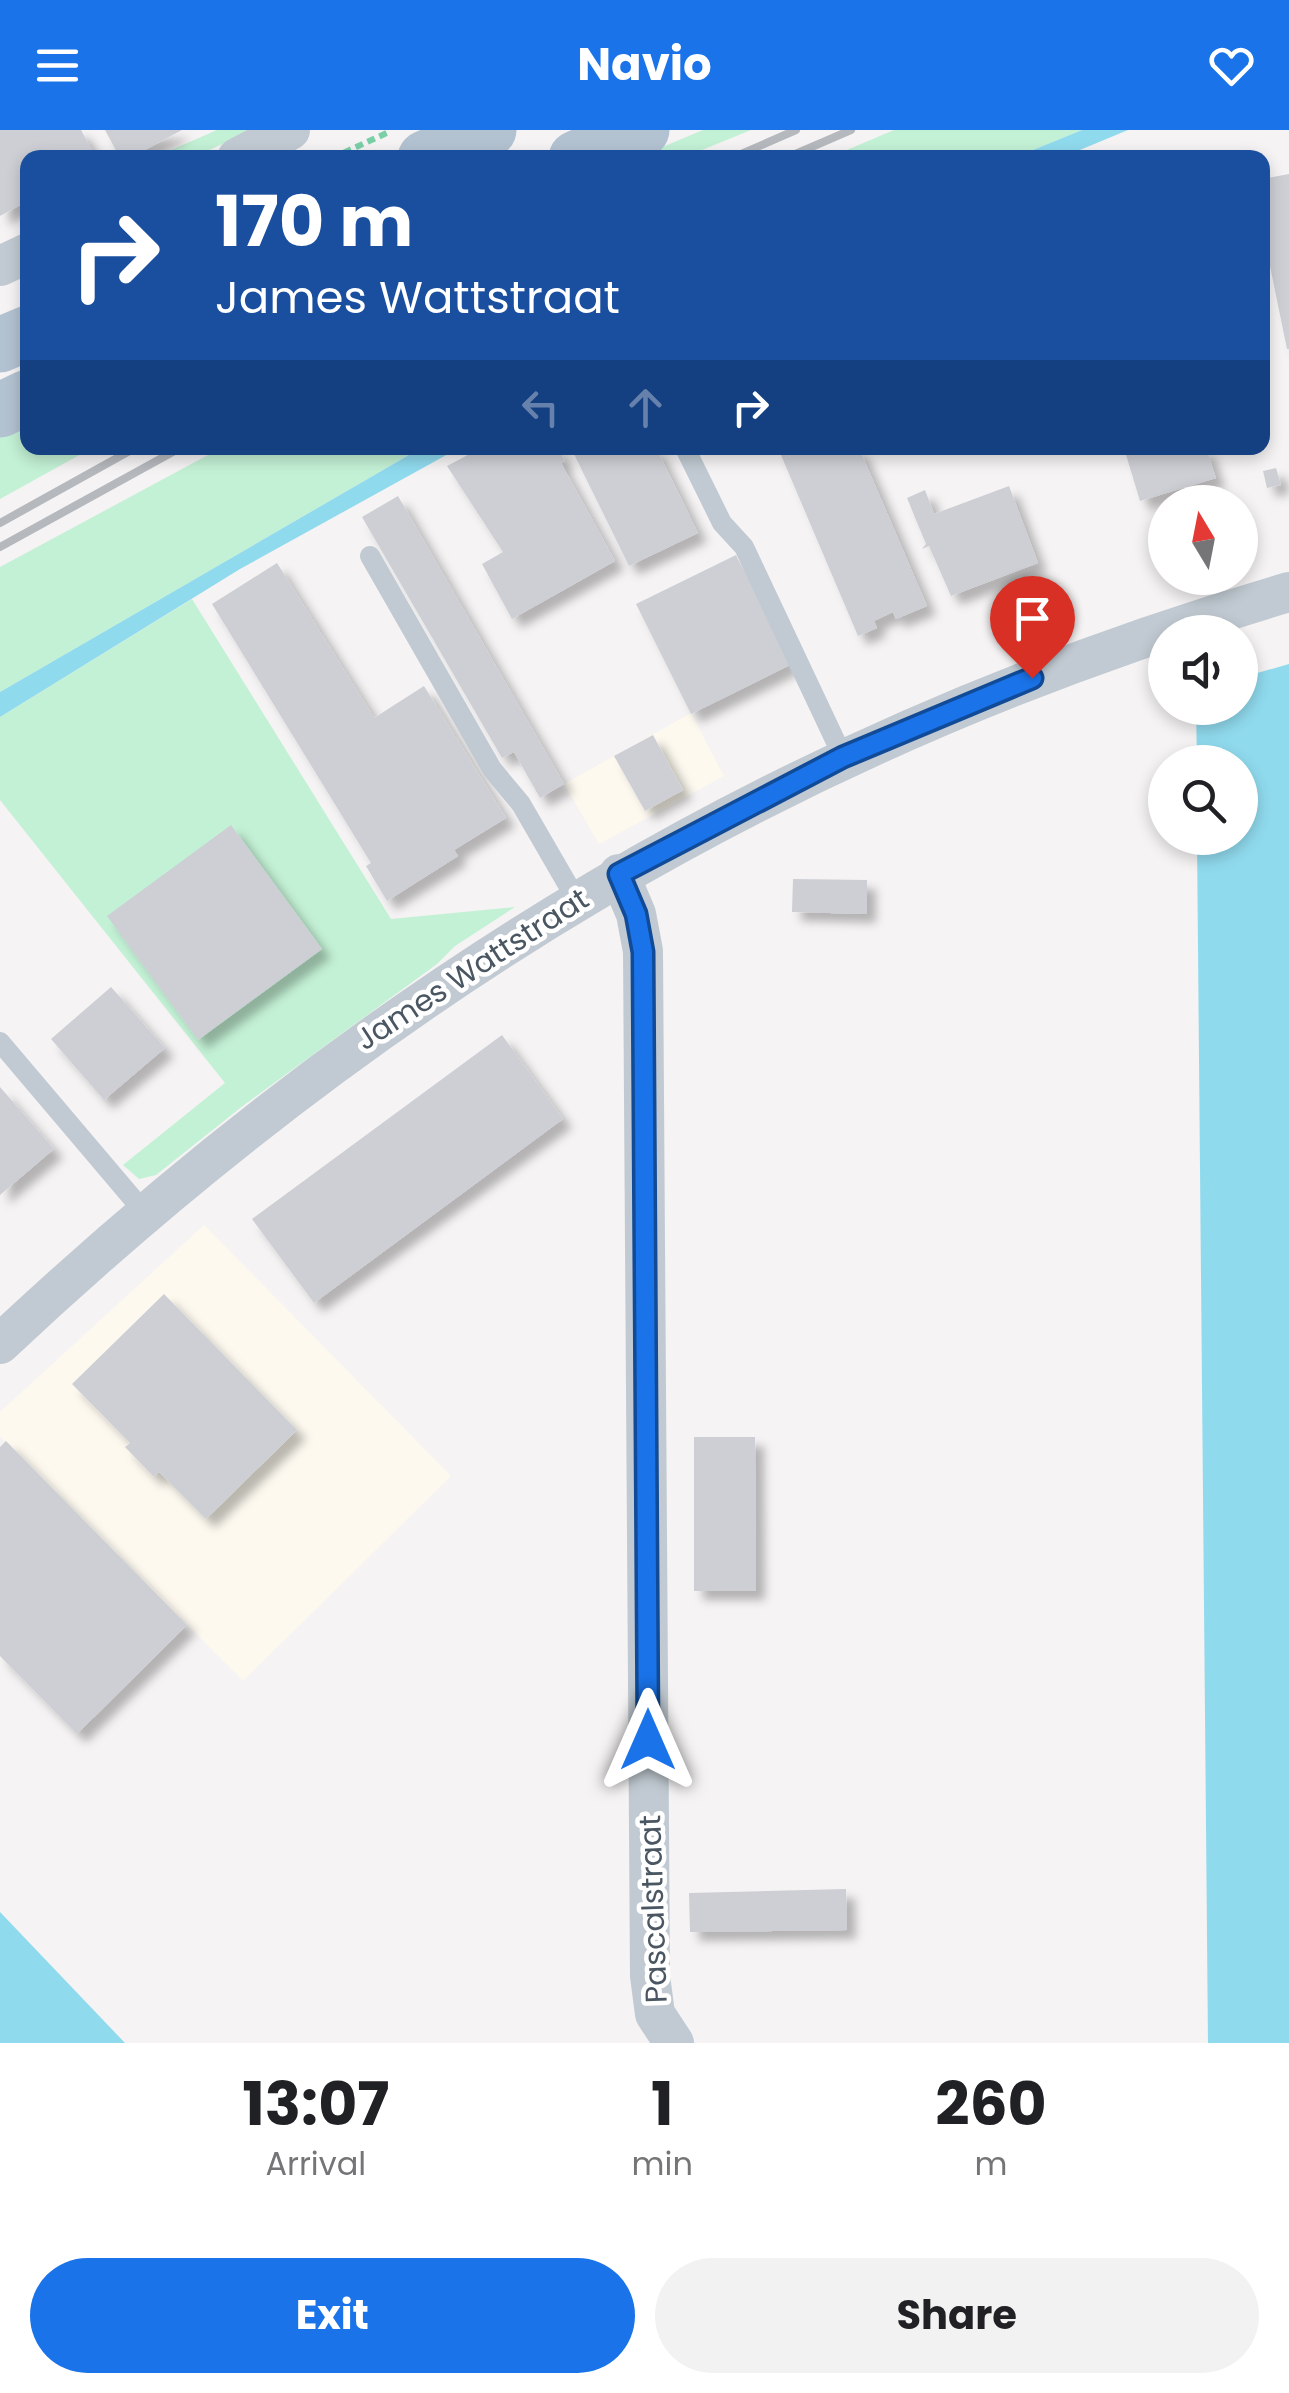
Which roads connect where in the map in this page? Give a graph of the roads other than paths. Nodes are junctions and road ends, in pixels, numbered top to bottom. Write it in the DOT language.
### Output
graph roads {
  1 [pos="290,130"];
  2 [pos="489,130"];
  3 [pos="642,130"];
  4 [pos="252,150"];
  5 [pos="443,150"];
  6 [pos="595,150"];
  7 [pos="688,455"];
  8 [pos="370,556"];
  9 [pos="1289,592"];
  10 [pos="843,757"];
  11 [pos="619,874"];
  12 [pos="576,899"];
  13 [pos="0,1042"];
  14 [pos="146,1213"];
  15 [pos="0,1344"];
  16 [pos="674,2043"];
  1 -- 4 [label="street"];
  2 -- 5 [label="main road"];
  3 -- 6 [label="main road"];
  7 -- 10 [label="lane"];
  8 -- 12 [label="lane"];
  9 -- 10 [label="street, James Wattstraat"];
  10 -- 11 [label="street, James Wattstraat"];
  11 -- 12 [label="street, James Wattstraat"];
  11 -- 16 [label="street, Pascalstraat"];
  12 -- 14 [label="street, James Wattstraat"];
  13 -- 14 [label="lane"];
  14 -- 15 [label="street, James Wattstraat"];
}
